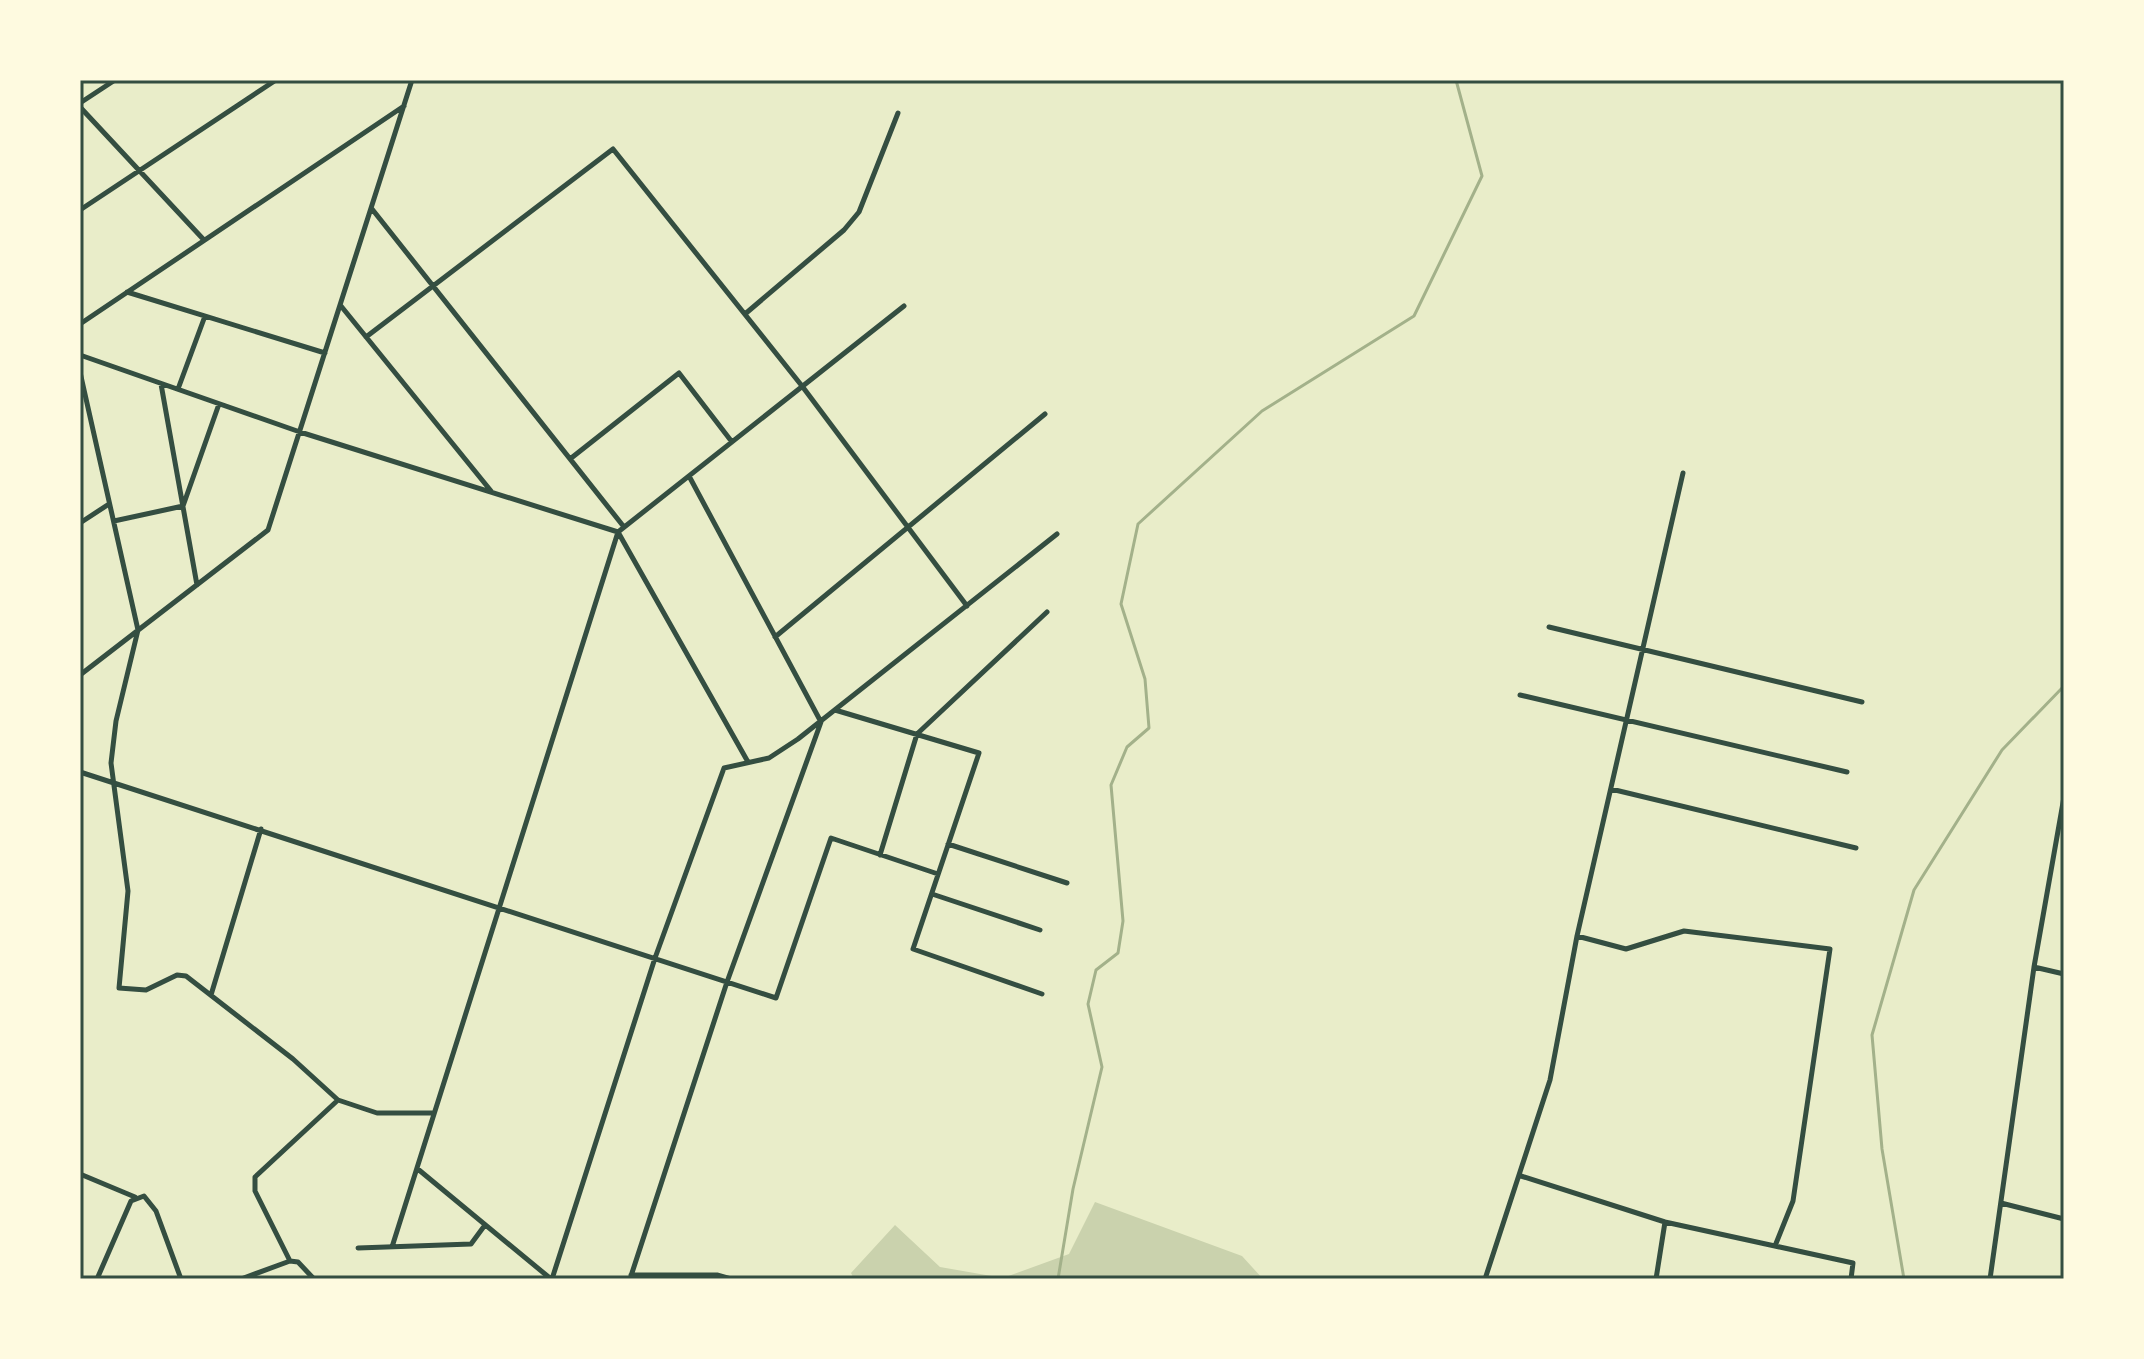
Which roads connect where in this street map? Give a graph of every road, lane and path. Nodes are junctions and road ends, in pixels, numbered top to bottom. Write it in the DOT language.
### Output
graph roads {
  1 [pos="115,80"];
  2 [pos="276,80"];
  3 [pos="412,80"];
  4 [pos="80,105"];
  5 [pos="404,106"];
  6 [pos="898,113"];
  7 [pos="139,171"];
  8 [pos="371,208"];
  9 [pos="80,210"];
  10 [pos="204,240"];
  11 [pos="433,286"];
  12 [pos="127,292"];
  13 [pos="340,305"];
  14 [pos="904,306"];
  15 [pos="745,314"];
  16 [pos="205,316"];
  17 [pos="80,324"];
  18 [pos="366,337"];
  19 [pos="325,353"];
  20 [pos="80,355"];
  21 [pos="80,372"];
  22 [pos="161,384"];
  23 [pos="802,386"];
  24 [pos="178,389"];
  25 [pos="219,404"];
  26 [pos="88,410"];
  27 [pos="1045,414"];
  28 [pos="80,415"];
  29 [pos="300,432"];
  30 [pos="732,442"];
  31 [pos="570,459"];
  32 [pos="1683,473"];
  33 [pos="689,476"];
  34 [pos="492,492"];
  35 [pos="110,504"];
  36 [pos="183,506"];
  37 [pos="114,521"];
  38 [pos="80,523"];
  39 [pos="624,527"];
  40 [pos="907,527"];
  41 [pos="618,532"];
  42 [pos="1057,534"];
  43 [pos="197,585"];
  44 [pos="967,606"];
  45 [pos="1047,612"];
  46 [pos="1549,627"];
  47 [pos="138,630"];
  48 [pos="775,637"];
  49 [pos="1643,650"];
  50 [pos="80,675"];
  51 [pos="1520,695"];
  52 [pos="1862,702"];
  53 [pos="835,710"];
  54 [pos="1627,720"];
  55 [pos="821,722"];
  56 [pos="917,734"];
  57 [pos="748,762"];
  58 [pos="80,772"];
  59 [pos="1847,772"];
  60 [pos="112,782"];
  61 [pos="1611,789"];
  62 [pos="2064,797"];
  63 [pos="261,829"];
  64 [pos="948,844"];
  65 [pos="1856,848"];
  66 [pos="880,855"];
  67 [pos="938,874"];
  68 [pos="1067,883"];
  69 [pos="932,894"];
  70 [pos="501,907"];
  71 [pos="1040,930"];
  72 [pos="1577,936"];
  73 [pos="655,958"];
  74 [pos="2034,967"];
  75 [pos="2064,974"];
  76 [pos="727,982"];
  77 [pos="1042,994"];
  78 [pos="211,995"];
  79 [pos="338,1100"];
  80 [pos="434,1113"];
  81 [pos="418,1170"];
  82 [pos="80,1174"];
  83 [pos="1521,1176"];
  84 [pos="136,1197"];
  85 [pos="2001,1203"];
  86 [pos="2064,1219"];
  87 [pos="1665,1222"];
  88 [pos="485,1225"];
  89 [pos="1775,1246"];
  90 [pos="392,1247"];
  91 [pos="358,1248"];
  92 [pos="290,1261"];
  93 [pos="631,1277"];
  94 [pos="549,1278"];
  95 [pos="97,1279"];
  96 [pos="181,1279"];
  97 [pos="241,1279"];
  98 [pos="314,1279"];
  99 [pos="731,1279"];
  100 [pos="1485,1279"];
  101 [pos="1656,1279"];
  102 [pos="1851,1279"];
  103 [pos="1990,1279"];
  1 -- 4 [label="street"];
  2 -- 7 [label="street"];
  3 -- 5 [label="street"];
  4 -- 7 [label="street"];
  5 -- 8 [label="street"];
  5 -- 10 [label="street"];
  6 -- 15 [label="street"];
  7 -- 9 [label="street"];
  7 -- 10 [label="street"];
  8 -- 11 [label="street"];
  8 -- 13 [label="street"];
  10 -- 12 [label="street"];
  11 -- 15 [label="street"];
  11 -- 18 [label="street"];
  11 -- 31 [label="street"];
  12 -- 16 [label="street"];
  12 -- 17 [label="street"];
  13 -- 18 [label="street"];
  13 -- 19 [label="street"];
  14 -- 23 [label="street"];
  15 -- 23 [label="street"];
  16 -- 19 [label="street"];
  16 -- 24 [label="street"];
  18 -- 34 [label="street"];
  19 -- 29 [label="street"];
  20 -- 22 [label="street"];
  21 -- 26 [label="street"];
  22 -- 24 [label="street"];
  22 -- 36 [label="street"];
  23 -- 30 [label="street"];
  23 -- 40 [label="street"];
  24 -- 25 [label="street"];
  25 -- 29 [label="street"];
  25 -- 36 [label="street"];
  26 -- 28 [label="street"];
  26 -- 35 [label="street"];
  27 -- 40 [label="street"];
  29 -- 34 [label="street"];
  29 -- 43 [label="street"];
  30 -- 31 [label="street"];
  30 -- 33 [label="street"];
  31 -- 39 [label="street"];
  32 -- 49 [label="street"];
  33 -- 39 [label="street"];
  33 -- 48 [label="street"];
  34 -- 41 [label="street"];
  35 -- 37 [label="street"];
  35 -- 38 [label="street"];
  36 -- 37 [label="street"];
  36 -- 43 [label="street"];
  37 -- 47 [label="street"];
  39 -- 41 [label="street"];
  40 -- 44 [label="street"];
  40 -- 48 [label="street"];
  41 -- 57 [label="street"];
  41 -- 70 [label="street"];
  42 -- 44 [label="street"];
  43 -- 47 [label="street"];
  44 -- 53 [label="street"];
  45 -- 56 [label="street"];
  46 -- 49 [label="street"];
  47 -- 50 [label="street"];
  47 -- 60 [label="street"];
  48 -- 55 [label="street"];
  49 -- 52 [label="street"];
  49 -- 54 [label="street"];
  51 -- 54 [label="street"];
  53 -- 55 [label="street"];
  53 -- 56 [label="street"];
  54 -- 59 [label="street"];
  54 -- 61 [label="street"];
  55 -- 57 [label="street"];
  55 -- 76 [label="street"];
  56 -- 64 [label="street"];
  56 -- 66 [label="street"];
  57 -- 73 [label="street"];
  58 -- 60 [label="street"];
  60 -- 63 [label="street"];
  60 -- 78 [label="street"];
  61 -- 65 [label="street"];
  61 -- 72 [label="street"];
  62 -- 74 [label="street"];
  63 -- 70 [label="street"];
  63 -- 78 [label="street"];
  64 -- 67 [label="street"];
  64 -- 68 [label="street"];
  66 -- 67 [label="street"];
  66 -- 76 [label="street"];
  67 -- 69 [label="street"];
  69 -- 71 [label="street"];
  69 -- 77 [label="street"];
  70 -- 73 [label="street"];
  70 -- 80 [label="street"];
  72 -- 83 [label="street"];
  72 -- 89 [label="street"];
  73 -- 76 [label="street"];
  73 -- 94 [label="street"];
  74 -- 75 [label="street"];
  74 -- 85 [label="street"];
  76 -- 93 [label="street"];
  78 -- 79 [label="street"];
  79 -- 80 [label="street"];
  79 -- 92 [label="street"];
  80 -- 81 [label="street"];
  81 -- 88 [label="street"];
  81 -- 90 [label="street"];
  82 -- 84 [label="street"];
  83 -- 87 [label="street"];
  83 -- 100 [label="street"];
  84 -- 95 [label="street"];
  84 -- 96 [label="street"];
  85 -- 86 [label="street"];
  85 -- 103 [label="street"];
  87 -- 89 [label="street"];
  87 -- 101 [label="street"];
  88 -- 90 [label="street"];
  88 -- 94 [label="street"];
  89 -- 102 [label="street"];
  90 -- 91 [label="street"];
  92 -- 97 [label="street"];
  92 -- 98 [label="street"];
  93 -- 99 [label="street"];
}
